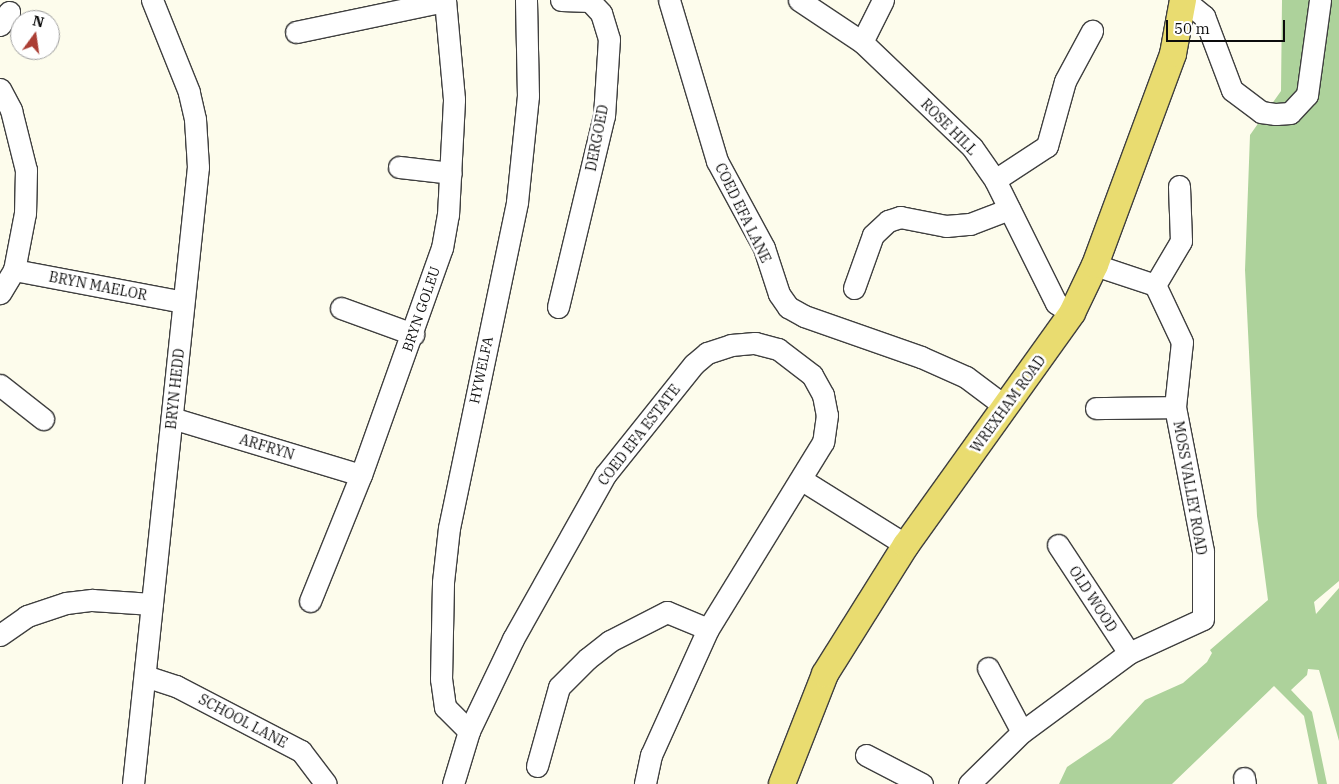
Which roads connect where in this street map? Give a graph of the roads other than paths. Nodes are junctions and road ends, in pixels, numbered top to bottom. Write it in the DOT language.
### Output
graph roads {
  1 [pos="152,0"];
  2 [pos="445,0"];
  3 [pos="526,0"];
  4 [pos="561,0"];
  5 [pos="668,0"];
  6 [pos="800,0"];
  7 [pos="884,0"];
  8 [pos="1184,0"];
  9 [pos="1320,0"];
  10 [pos="1092,31"];
  11 [pos="296,32"];
  12 [pos="862,42"];
  13 [pos="0,89"];
  14 [pos="399,167"];
  15 [pos="451,173"];
  16 [pos="995,180"];
  17 [pos="1179,186"];
  18 [pos="1009,209"];
  19 [pos="1095,266"];
  20 [pos="14,270"];
  21 [pos="1155,285"];
  22 [pos="854,288"];
  23 [pos="0,292"];
  24 [pos="183,302"];
  25 [pos="558,307"];
  26 [pos="341,308"];
  27 [pos="1072,313"];
  28 [pos="413,334"];
  29 [pos="0,385"];
  30 [pos="1006,407"];
  31 [pos="1175,407"];
  32 [pos="1096,408"];
  33 [pos="172,418"];
  34 [pos="43,420"];
  35 [pos="361,475"];
  36 [pos="802,480"];
  37 [pos="906,545"];
  38 [pos="1058,545"];
  39 [pos="310,601"];
  40 [pos="152,604"];
  41 [pos="708,629"];
  42 [pos="0,635"];
  43 [pos="1129,653"];
  44 [pos="988,668"];
  45 [pos="145,676"];
  46 [pos="469,731"];
  47 [pos="1022,732"];
  48 [pos="866,755"];
  49 [pos="537,766"];
  50 [pos="133,784"];
  51 [pos="326,784"];
  52 [pos="453,784"];
  53 [pos="645,784"];
  54 [pos="782,784"];
  55 [pos="922,784"];
  56 [pos="969,784"];
  1 -- 24 [label="street, BRYN HEDD"];
  2 -- 11 [label="street"];
  2 -- 15 [label="street, BRYN GOLEU"];
  3 -- 46 [label="street, HYWELFA"];
  4 -- 25 [label="street, DERGOED"];
  5 -- 30 [label="street, COED EFA LANE"];
  6 -- 12 [label="street, ROSE HILL"];
  7 -- 12 [label="street"];
  8 -- 9 [label="street"];
  8 -- 19 [label="main road, WREXHAM ROAD"];
  10 -- 16 [label="street"];
  12 -- 16 [label="street, ROSE HILL"];
  13 -- 20 [label="street"];
  14 -- 15 [label="street"];
  15 -- 28 [label="street, BRYN GOLEU"];
  16 -- 18 [label="street, ROSE HILL"];
  17 -- 21 [label="street"];
  18 -- 22 [label="street"];
  18 -- 27 [label="street, ROSE HILL"];
  19 -- 21 [label="street"];
  19 -- 27 [label="main road, WREXHAM ROAD"];
  20 -- 23 [label="street"];
  20 -- 24 [label="street, BRYN MAELOR"];
  21 -- 31 [label="street, MOSS VALLEY ROAD"];
  24 -- 33 [label="street, BRYN HEDD"];
  26 -- 28 [label="street"];
  27 -- 30 [label="main road, WREXHAM ROAD"];
  28 -- 35 [label="street, BRYN GOLEU"];
  29 -- 34 [label="street"];
  30 -- 37 [label="main road, WREXHAM ROAD"];
  31 -- 32 [label="street"];
  31 -- 43 [label="street, MOSS VALLEY ROAD"];
  33 -- 35 [label="street, ARFRYN"];
  33 -- 40 [label="street, BRYN HEDD"];
  35 -- 39 [label="street, BRYN GOLEU"];
  36 -- 37 [label="street"];
  36 -- 41 [label="street, COED EFA ESTATE"];
  36 -- 46 [label="street, COED EFA ESTATE"];
  37 -- 54 [label="main road, WREXHAM ROAD"];
  38 -- 43 [label="street, OLD WOOD"];
  40 -- 42 [label="street"];
  40 -- 45 [label="street, BRYN HEDD"];
  41 -- 49 [label="street"];
  41 -- 53 [label="street, COED EFA ESTATE"];
  43 -- 47 [label="street, MOSS VALLEY ROAD"];
  44 -- 47 [label="street"];
  45 -- 50 [label="street, BRYN HEDD"];
  45 -- 51 [label="street, SCHOOL LANE"];
  46 -- 52 [label="street, COED EFA ESTATE"];
  47 -- 56 [label="street, MOSS VALLEY ROAD"];
  48 -- 55 [label="street"];
}
